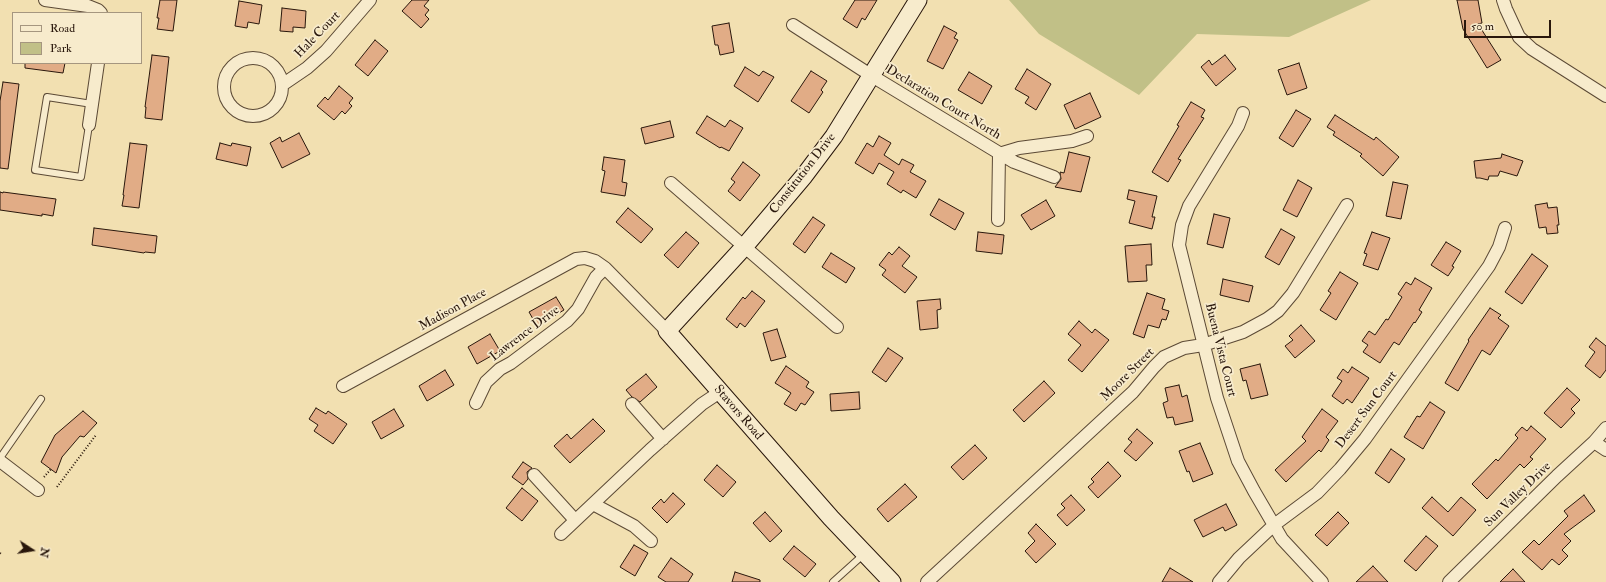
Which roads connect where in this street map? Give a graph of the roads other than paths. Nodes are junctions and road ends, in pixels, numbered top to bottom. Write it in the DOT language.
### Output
graph roads {
  1 [pos="45,0"];
  2 [pos="370,0"];
  3 [pos="918,0"];
  4 [pos="1503,0"];
  5 [pos="100,12"];
  6 [pos="793,24"];
  7 [pos="98,64"];
  8 [pos="872,76"];
  9 [pos="282,85"];
  10 [pos="1606,96"];
  11 [pos="92,104"];
  12 [pos="1243,112"];
  13 [pos="89,125"];
  14 [pos="1087,136"];
  15 [pos="999,154"];
  16 [pos="1054,177"];
  17 [pos="671,183"];
  18 [pos="1347,205"];
  19 [pos="998,220"];
  20 [pos="1505,228"];
  21 [pos="744,247"];
  22 [pos="576,259"];
  23 [pos="605,268"];
  24 [pos="837,327"];
  25 [pos="667,331"];
  26 [pos="1203,345"];
  27 [pos="343,386"];
  28 [pos="720,392"];
  29 [pos="41,399"];
  30 [pos="476,403"];
  31 [pos="632,404"];
  32 [pos="1606,428"];
  33 [pos="663,439"];
  34 [pos="1594,442"];
  35 [pos="1606,450"];
  36 [pos="0,458"];
  37 [pos="0,461"];
  38 [pos="534,475"];
  39 [pos="38,490"];
  40 [pos="593,504"];
  41 [pos="575,520"];
  42 [pos="1274,525"];
  43 [pos="561,534"];
  44 [pos="651,541"];
  45 [pos="865,554"];
  46 [pos="833,582"];
  47 [pos="892,582"];
  48 [pos="927,582"];
  49 [pos="1219,582"];
  50 [pos="1322,582"];
  51 [pos="1449,582"];
  1 -- 5 [label="street"];
  2 -- 9 [label="street, Hale Court"];
  3 -- 8 [label="street, Constitution Drive"];
  4 -- 10 [label="street"];
  6 -- 8 [label="street, Declaration Court North"];
  7 -- 11 [label="street"];
  8 -- 15 [label="street, Declaration Court North"];
  8 -- 21 [label="street, Constitution Drive"];
  9 -- 9 [label="street"];
  11 -- 13 [label="street"];
  11 -- 13 [label="lane"];
  12 -- 26 [label="street, Buena Vista Court"];
  14 -- 15 [label="street"];
  15 -- 16 [label="street, Declaration Court North"];
  15 -- 19 [label="street"];
  17 -- 21 [label="street"];
  18 -- 26 [label="street, Moore Street"];
  20 -- 42 [label="street, Desert Sun Court"];
  21 -- 24 [label="street"];
  21 -- 25 [label="street, Constitution Drive"];
  22 -- 23 [label="street, Stavors Road"];
  22 -- 27 [label="street, Madison Place"];
  23 -- 25 [label="street, Stavors Road"];
  23 -- 30 [label="street, Lawrence Drive"];
  25 -- 28 [label="street, Stavors Road"];
  26 -- 42 [label="street, Buena Vista Court"];
  26 -- 48 [label="street, Moore Street"];
  28 -- 33 [label="street"];
  28 -- 45 [label="street, Stavors Road"];
  29 -- 36 [label="lane"];
  31 -- 33 [label="street"];
  32 -- 34 [label="street, Sun Valley Drive"];
  33 -- 40 [label="street"];
  34 -- 35 [label="street"];
  34 -- 51 [label="street, Sun Valley Drive"];
  37 -- 39 [label="street"];
  38 -- 41 [label="street"];
  40 -- 41 [label="street"];
  40 -- 44 [label="street"];
  41 -- 43 [label="street"];
  42 -- 49 [label="street, Desert Sun Court"];
  42 -- 50 [label="street, Buena Vista Court"];
  45 -- 46 [label="lane"];
  45 -- 47 [label="street, Stavors Road"];
}
